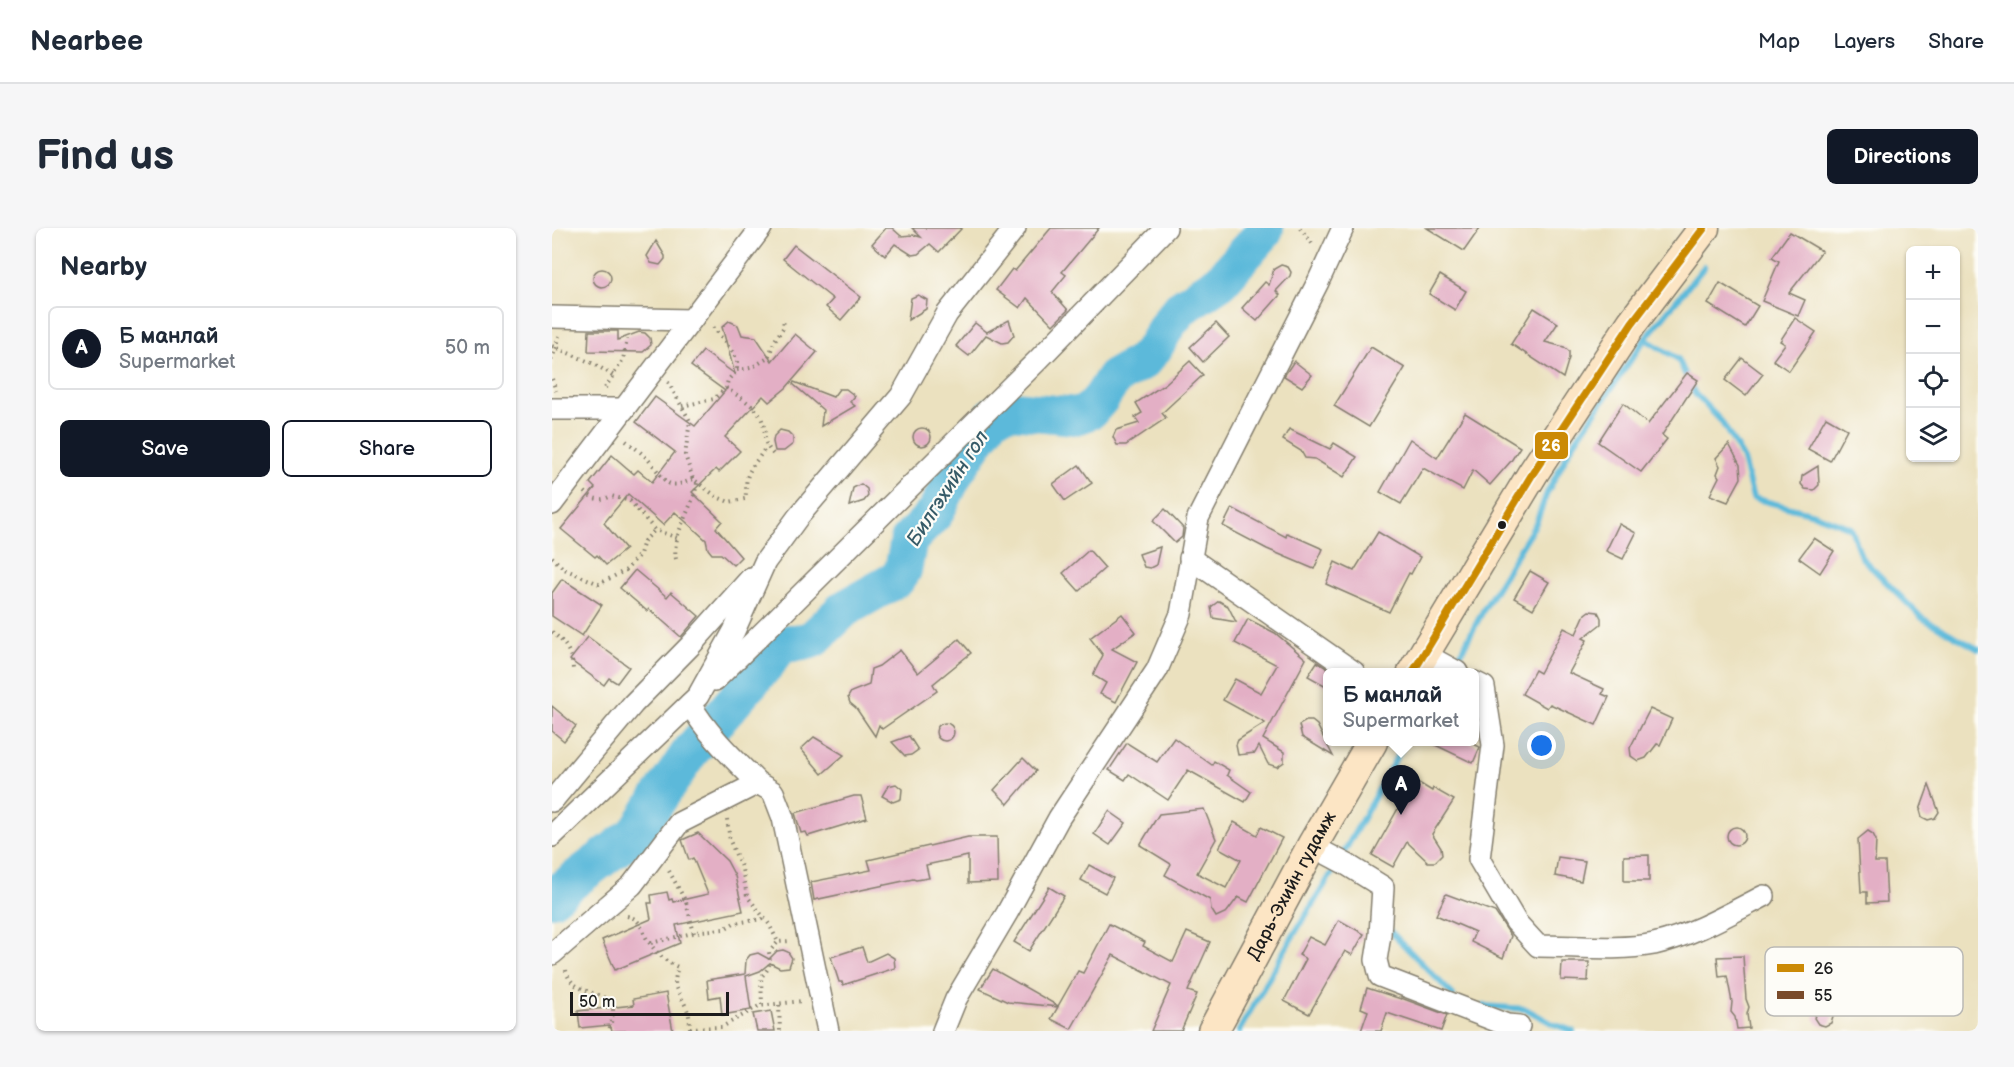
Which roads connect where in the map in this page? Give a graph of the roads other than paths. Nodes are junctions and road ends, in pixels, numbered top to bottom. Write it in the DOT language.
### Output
graph roads {
  1 [pos="761,228"];
  2 [pos="1015,228"];
  3 [pos="1166,228"];
  4 [pos="1343,228"];
  5 [pos="1704,228"];
  6 [pos="694,316"];
  7 [pos="552,317"];
  8 [pos="552,409"];
  9 [pos="624,409"];
  10 [pos="552,504"];
  11 [pos="1190,558"];
  12 [pos="765,562"];
  13 [pos="1435,666"];
  14 [pos="1348,668"];
  15 [pos="1479,684"];
  16 [pos="695,705"];
  17 [pos="1370,746"];
  18 [pos="758,783"];
  19 [pos="552,801"];
  20 [pos="552,836"];
  21 [pos="1331,856"];
  22 [pos="1764,896"];
  23 [pos="555,952"];
  24 [pos="1519,1026"];
  25 [pos="828,1031"];
  26 [pos="943,1031"];
  27 [pos="1213,1031"];
  1 -- 6 [label="street"];
  2 -- 12 [label="street"];
  3 -- 16 [label="street"];
  4 -- 11 [label="street"];
  5 -- 13 [label="main road"];
  6 -- 7 [label="street"];
  6 -- 9 [label="street"];
  8 -- 9 [label="street"];
  9 -- 10 [label="street"];
  11 -- 14 [label="street"];
  11 -- 26 [label="street"];
  12 -- 16 [label="street"];
  12 -- 19 [label="street"];
  15 -- 22 [label="street"];
  16 -- 18 [label="street"];
  16 -- 20 [label="street"];
  17 -- 21 [label="main road, Дарь-Эхийн гудамж"];
  18 -- 23 [label="street"];
  18 -- 25 [label="street"];
  21 -- 24 [label="street"];
  21 -- 27 [label="main road, Дарь-Эхийн гудамж"];
}
